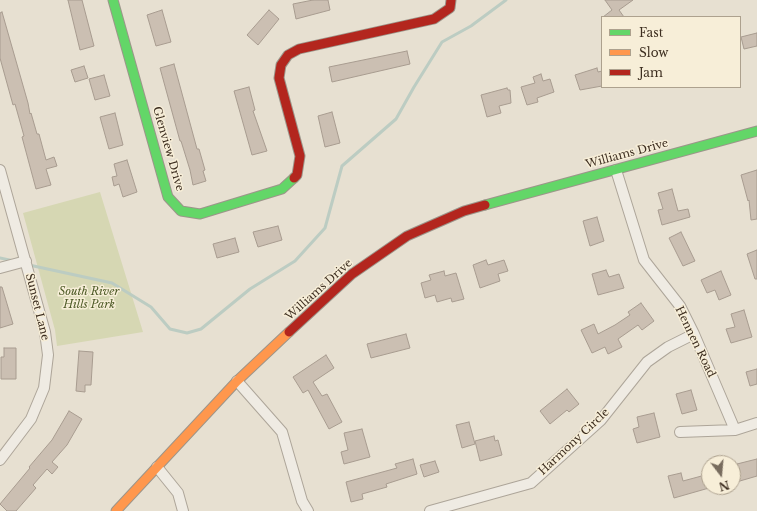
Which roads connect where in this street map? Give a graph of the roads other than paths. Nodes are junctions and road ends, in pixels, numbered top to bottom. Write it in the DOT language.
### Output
graph roads {
  1 [pos="113,0"];
  2 [pos="451,0"];
  3 [pos="757,132"];
  4 [pos="0,170"];
  5 [pos="616,170"];
  6 [pos="26,261"];
  7 [pos="0,268"];
  8 [pos="694,334"];
  9 [pos="237,381"];
  10 [pos="757,423"];
  11 [pos="735,430"];
  12 [pos="680,432"];
  13 [pos="0,460"];
  14 [pos="157,467"];
  15 [pos="116,511"];
  16 [pos="183,511"];
  17 [pos="308,511"];
  18 [pos="430,511"];
  1 -- 2 [label="main road, Glenview Drive"];
  3 -- 5 [label="main road, Williams Drive"];
  4 -- 6 [label="street, Sunset Lane"];
  5 -- 8 [label="street, Hennen Road"];
  5 -- 9 [label="main road, Williams Drive"];
  6 -- 7 [label="street"];
  6 -- 13 [label="street, Sunset Lane"];
  8 -- 11 [label="street, Hennen Road"];
  8 -- 18 [label="street, Harmony Circle"];
  9 -- 14 [label="main road, Williams Drive"];
  9 -- 17 [label="street"];
  10 -- 11 [label="street"];
  11 -- 12 [label="street"];
  14 -- 15 [label="main road, Williams Drive"];
  14 -- 16 [label="street"];
}
